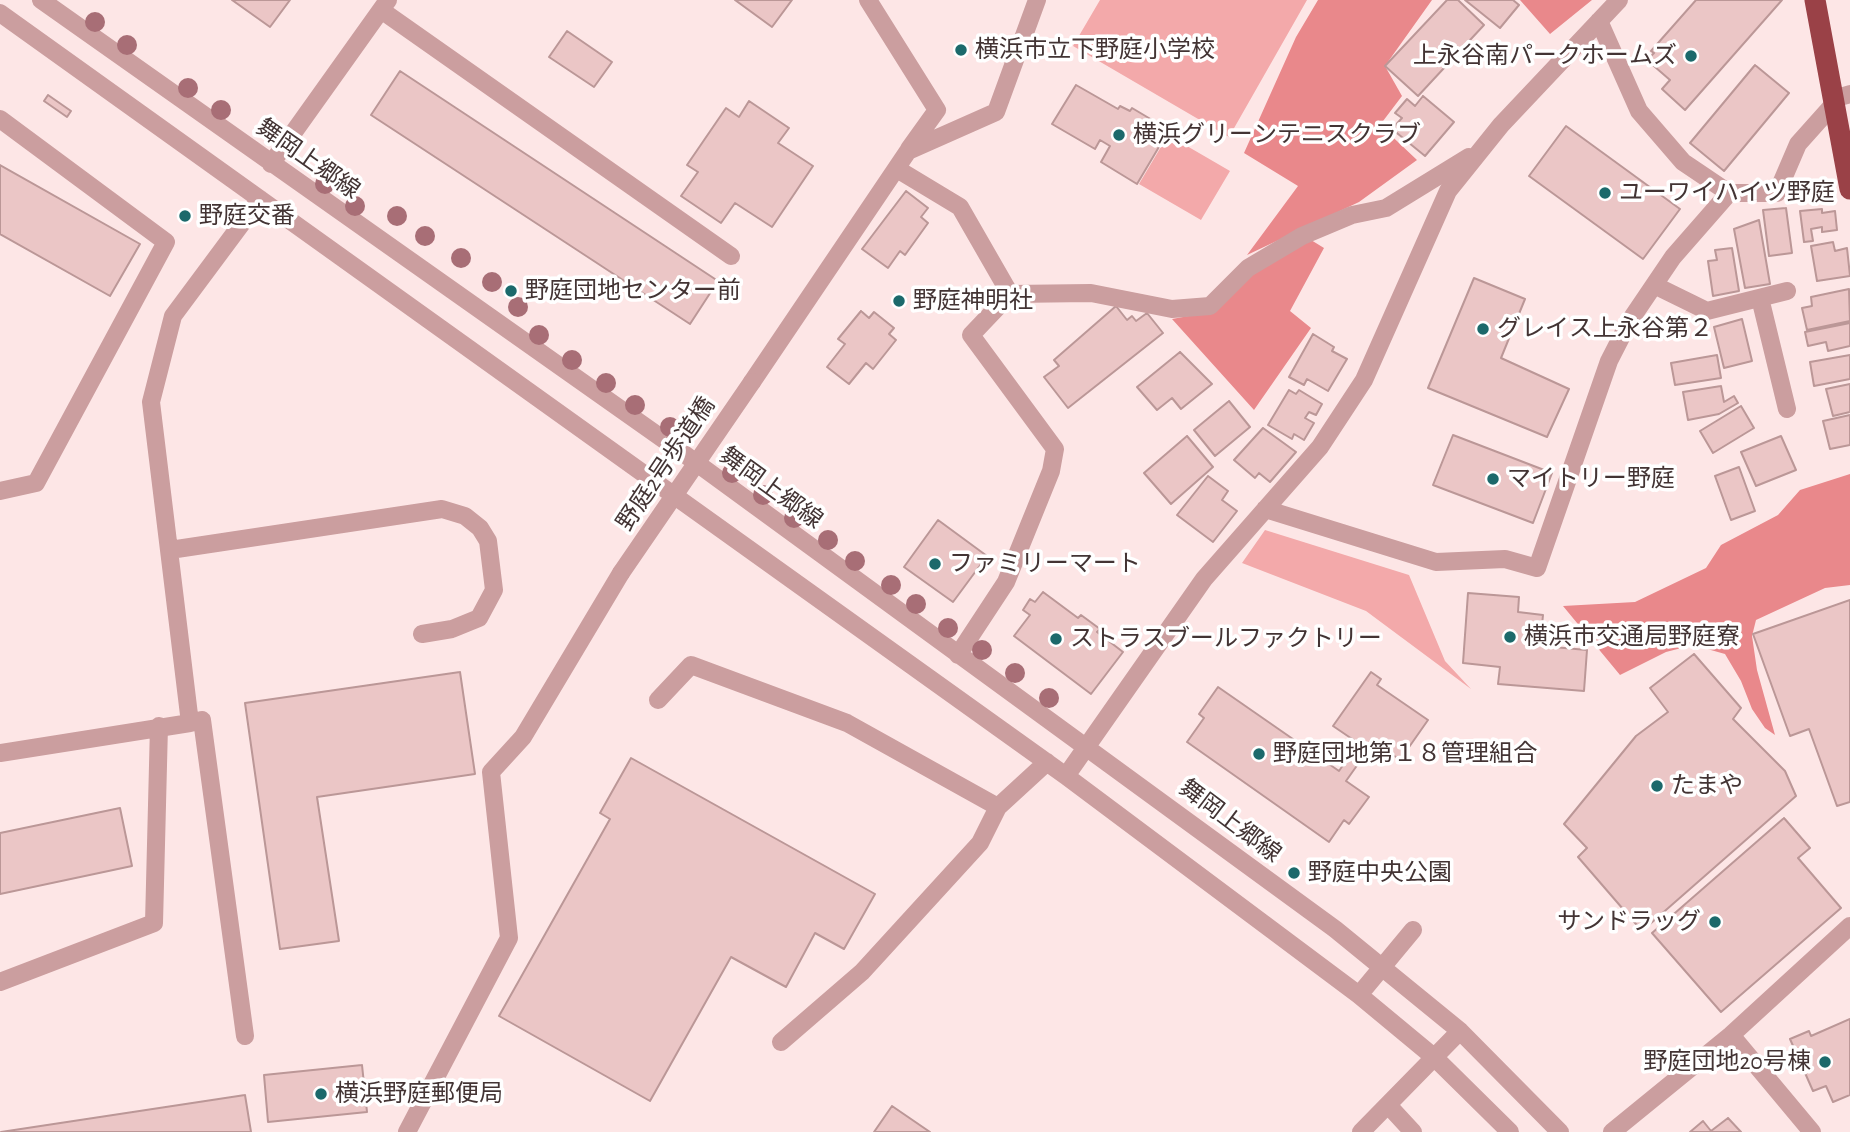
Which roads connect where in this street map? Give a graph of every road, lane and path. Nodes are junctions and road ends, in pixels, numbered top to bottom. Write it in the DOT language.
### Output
graph roads {
  1 [pos="41,0"];
  2 [pos="868,0"];
  3 [pos="1037,0"];
  4 [pos="1619,0"];
  5 [pos="1815,0"];
  6 [pos="384,5"];
  7 [pos="0,13"];
  8 [pos="1600,21"];
  9 [pos="1850,94"];
  10 [pos="0,119"];
  11 [pos="908,151"];
  12 [pos="1478,152"];
  13 [pos="271,163"];
  14 [pos="897,169"];
  15 [pos="1850,189"];
  16 [pos="1729,193"];
  17 [pos="260,199"];
  18 [pos="732,256"];
  19 [pos="1654,285"];
  20 [pos="1787,291"];
  21 [pos="1010,294"];
  22 [pos="1759,298"];
  23 [pos="1787,409"];
  24 [pos="0,491"];
  25 [pos="1265,509"];
  26 [pos="170,550"];
  27 [pos="422,635"];
  28 [pos="958,655"];
  29 [pos="658,700"];
  30 [pos="190,723"];
  31 [pos="159,726"];
  32 [pos="1088,746"];
  33 [pos="0,753"];
  34 [pos="1047,762"];
  35 [pos="1066,776"];
  36 [pos="998,807"];
  37 [pos="1850,926"];
  38 [pos="1413,930"];
  39 [pos="1383,966"];
  40 [pos="0,982"];
  41 [pos="1359,995"];
  42 [pos="1460,1031"];
  43 [pos="1731,1035"];
  44 [pos="245,1036"];
  45 [pos="781,1042"];
  46 [pos="1435,1058"];
  47 [pos="1388,1105"];
  48 [pos="407,1132"];
  49 [pos="1361,1132"];
  50 [pos="1413,1132"];
  51 [pos="1510,1132"];
  52 [pos="1560,1132"];
  53 [pos="1612,1132"];
  54 [pos="1812,1132"];
  1 -- 13 [label="street, 舞岡上郷線"];
  2 -- 11 [label="street, 野庭2号歩道橋"];
  3 -- 11 [label="street"];
  4 -- 8 [label="street"];
  5 -- 15 [label="highway, bridge"];
  6 -- 13 [label="street"];
  6 -- 18 [label="street"];
  7 -- 17 [label="street"];
  8 -- 12 [label="street"];
  8 -- 16 [label="street"];
  9 -- 16 [label="street"];
  10 -- 24 [label="street"];
  11 -- 14 [label="street, 野庭2号歩道橋"];
  12 -- 21 [label="street"];
  12 -- 25 [label="street"];
  13 -- 28 [label="street, 舞岡上郷線"];
  14 -- 21 [label="street"];
  14 -- 48 [label="street, 野庭2号歩道橋, bridge"];
  16 -- 19 [label="street"];
  17 -- 26 [label="street"];
  17 -- 34 [label="street"];
  19 -- 22 [label="street"];
  19 -- 25 [label="street"];
  20 -- 22 [label="street"];
  21 -- 28 [label="street"];
  22 -- 23 [label="street"];
  25 -- 32 [label="street"];
  26 -- 27 [label="street"];
  26 -- 30 [label="street"];
  28 -- 32 [label="street, 舞岡上郷線"];
  29 -- 36 [label="street"];
  30 -- 31 [label="street"];
  30 -- 44 [label="street"];
  31 -- 33 [label="street"];
  31 -- 40 [label="street"];
  32 -- 35 [label="street"];
  32 -- 39 [label="street, 舞岡上郷線"];
  34 -- 35 [label="street"];
  34 -- 36 [label="street"];
  35 -- 41 [label="street"];
  36 -- 45 [label="street"];
  37 -- 43 [label="street"];
  38 -- 39 [label="street"];
  39 -- 41 [label="street"];
  39 -- 42 [label="street, 舞岡上郷線"];
  41 -- 46 [label="street"];
  42 -- 46 [label="street"];
  42 -- 52 [label="street, 舞岡上郷線"];
  43 -- 53 [label="street"];
  43 -- 54 [label="street"];
  46 -- 47 [label="street"];
  46 -- 51 [label="street"];
  47 -- 49 [label="street"];
  47 -- 50 [label="street"];
}
